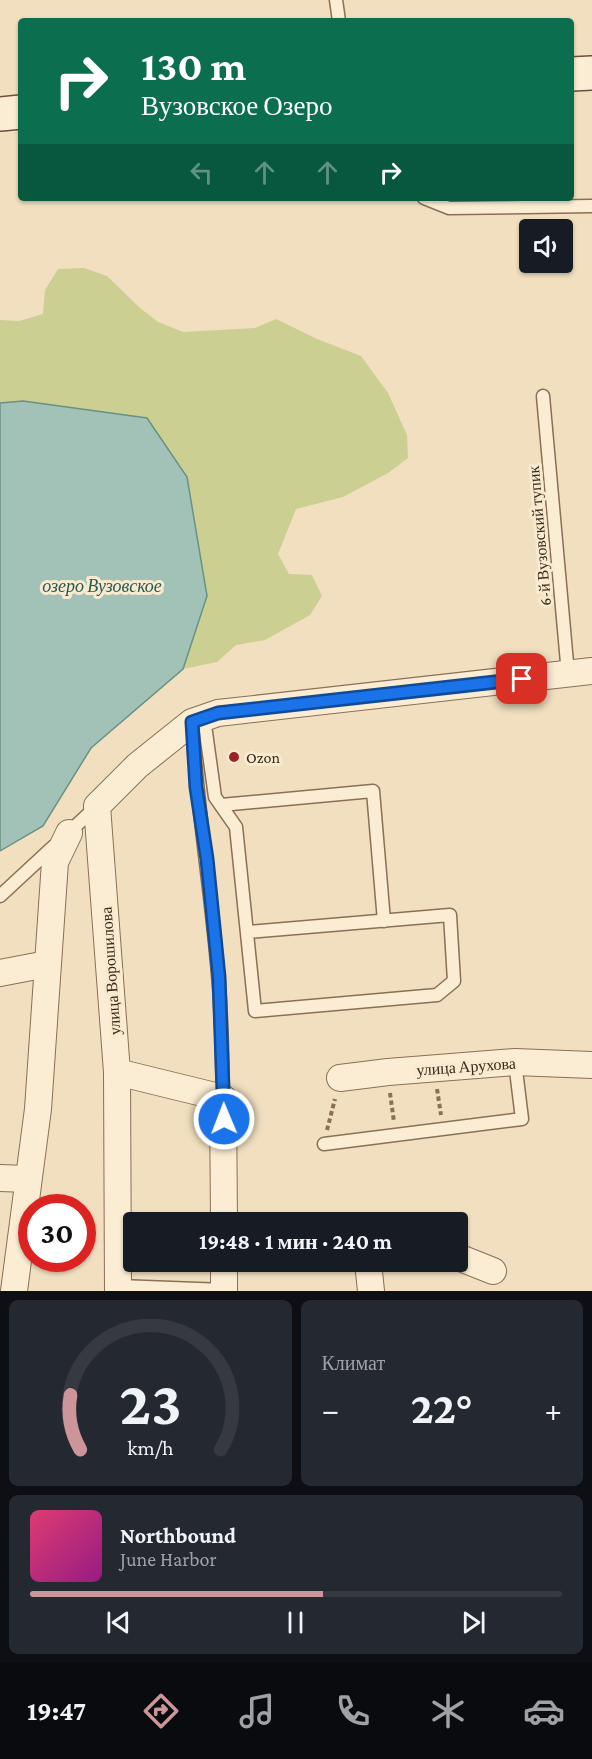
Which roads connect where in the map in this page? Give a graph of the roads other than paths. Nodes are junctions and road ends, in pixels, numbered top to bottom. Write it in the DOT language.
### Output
graph roads {
  1 [pos="336,0"];
  2 [pos="339,18"];
  3 [pos="574,74"];
  4 [pos="592,74"];
  5 [pos="574,79"];
  6 [pos="592,79"];
  7 [pos="18,107"];
  8 [pos="0,109"];
  9 [pos="18,112"];
  10 [pos="0,114"];
  11 [pos="432,201"];
  12 [pos="592,206"];
  13 [pos="543,396"];
  14 [pos="580,672"];
  15 [pos="205,718"];
  16 [pos="221,805"];
  17 [pos="97,806"];
  18 [pos="69,833"];
  19 [pos="0,896"];
  20 [pos="384,921"];
  21 [pos="248,932"];
  22 [pos="46,964"];
  23 [pos="0,973"];
  24 [pos="515,1062"];
  25 [pos="592,1065"];
  26 [pos="117,1072"];
  27 [pos="340,1078"];
  28 [pos="223,1098"];
  29 [pos="324,1144"];
  30 [pos="0,1178"];
  31 [pos="28,1179"];
  32 [pos="224,1212"];
  33 [pos="468,1261"];
  34 [pos="493,1271"];
  35 [pos="224,1272"];
  36 [pos="369,1272"];
  37 [pos="118,1289"];
  38 [pos="14,1291"];
  39 [pos="224,1291"];
  40 [pos="371,1291"];
  1 -- 2 [label="lane"];
  3 -- 4 [label="main road"];
  5 -- 6 [label="main road"];
  7 -- 8 [label="main road"];
  9 -- 10 [label="main road"];
  11 -- 12 [label="lane"];
  13 -- 14 [label="lane, 6-й Вузовский тупик"];
  14 -- 15 [label="street"];
  15 -- 16 [label="lane"];
  15 -- 17 [label="street"];
  15 -- 28 [label="lane"];
  16 -- 20 [label="lane"];
  16 -- 21 [label="lane"];
  17 -- 18 [label="lane"];
  17 -- 26 [label="street, улица Ворошилова"];
  18 -- 19 [label="lane"];
  18 -- 22 [label="street"];
  20 -- 21 [label="lane"];
  20 -- 21 [label="lane"];
  22 -- 23 [label="street"];
  22 -- 31 [label="street"];
  24 -- 25 [label="street, улица Арухова"];
  24 -- 27 [label="street, улица Арухова"];
  24 -- 29 [label="lane"];
  26 -- 28 [label="street"];
  26 -- 37 [label="street, улица Ворошилова"];
  28 -- 32 [label="street"];
  30 -- 31 [label="street"];
  31 -- 38 [label="street"];
  33 -- 34 [label="street"];
  35 -- 39 [label="street"];
  36 -- 40 [label="street"];
  37 -- 39 [label="lane"];
}
